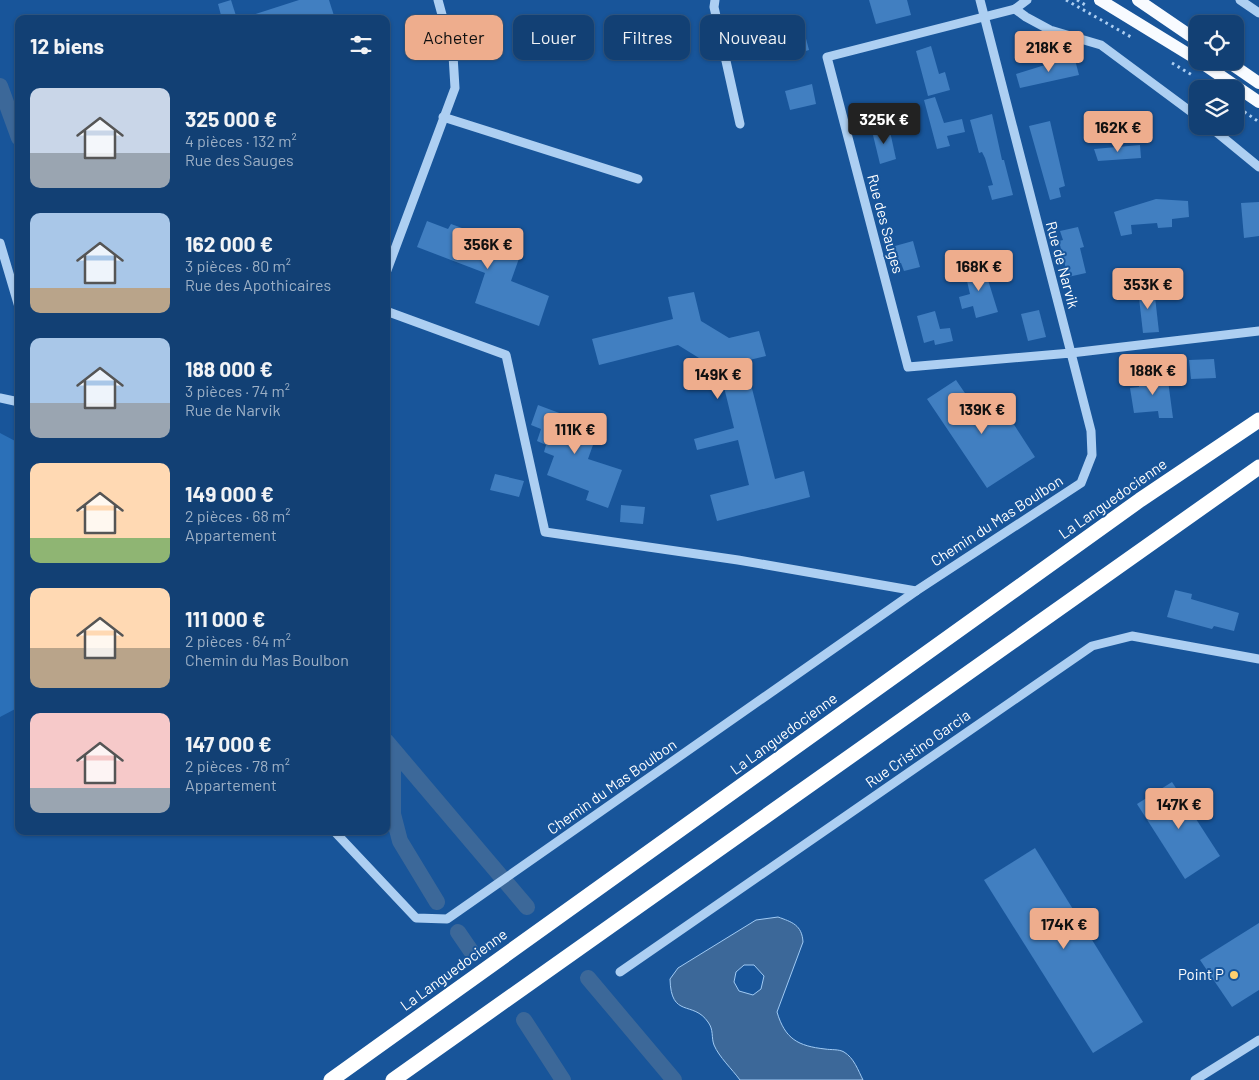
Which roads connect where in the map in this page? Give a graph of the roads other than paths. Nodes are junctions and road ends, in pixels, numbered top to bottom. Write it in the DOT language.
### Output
graph roads {
  1 [pos="438,0"];
  2 [pos="716,0"];
  3 [pos="980,0"];
  4 [pos="1027,0"];
  5 [pos="1100,0"];
  6 [pos="1138,0"];
  7 [pos="1240,0"];
  8 [pos="1015,9"];
  9 [pos="1259,13"];
  10 [pos="984,17"];
  11 [pos="1189,35"];
  12 [pos="1189,55"];
  13 [pos="1211,70"];
  14 [pos="1240,70"];
  15 [pos="1259,83"];
  16 [pos="1259,102"];
  17 [pos="1189,110"];
  18 [pos="443,117"];
  19 [pos="740,124"];
  20 [pos="1220,135"];
  21 [pos="1259,167"];
  22 [pos="638,179"];
  23 [pos="0,243"];
  24 [pos="390,262"];
  25 [pos="15,294"];
  26 [pos="390,312"];
  27 [pos="1259,331"];
  28 [pos="1071,353"];
  29 [pos="0,398"];
  30 [pos="15,401"];
  31 [pos="1259,420"];
  32 [pos="1259,467"];
  33 [pos="916,591"];
  34 [pos="1259,659"];
  35 [pos="338,835"];
  36 [pos="620,972"];
  37 [pos="1259,1040"];
  38 [pos="331,1080"];
  39 [pos="393,1080"];
  40 [pos="1195,1080"];
  1 -- 18 [label="street"];
  2 -- 19 [label="street"];
  3 -- 10 [label="street, Rue de Narvik"];
  4 -- 8 [label="street"];
  5 -- 12 [label="main road"];
  6 -- 11 [label="main road"];
  7 -- 9 [label="street"];
  8 -- 10 [label="street"];
  8 -- 17 [label="street"];
  10 -- 28 [label="street, Rue de Narvik"];
  10 -- 28 [label="street, Rue des Sauges"];
  13 -- 16 [label="main road"];
  14 -- 15 [label="main road"];
  18 -- 22 [label="street"];
  18 -- 24 [label="street"];
  20 -- 21 [label="street"];
  23 -- 25 [label="street"];
  26 -- 33 [label="street"];
  27 -- 28 [label="street"];
  28 -- 33 [label="street, Chemin du Mas Boulbon"];
  29 -- 30 [label="street"];
  31 -- 38 [label="highway, La Languedocienne"];
  32 -- 39 [label="highway"];
  33 -- 35 [label="street, Chemin du Mas Boulbon"];
  34 -- 36 [label="street, Rue Cristino Garcia"];
  37 -- 40 [label="street"];
}
